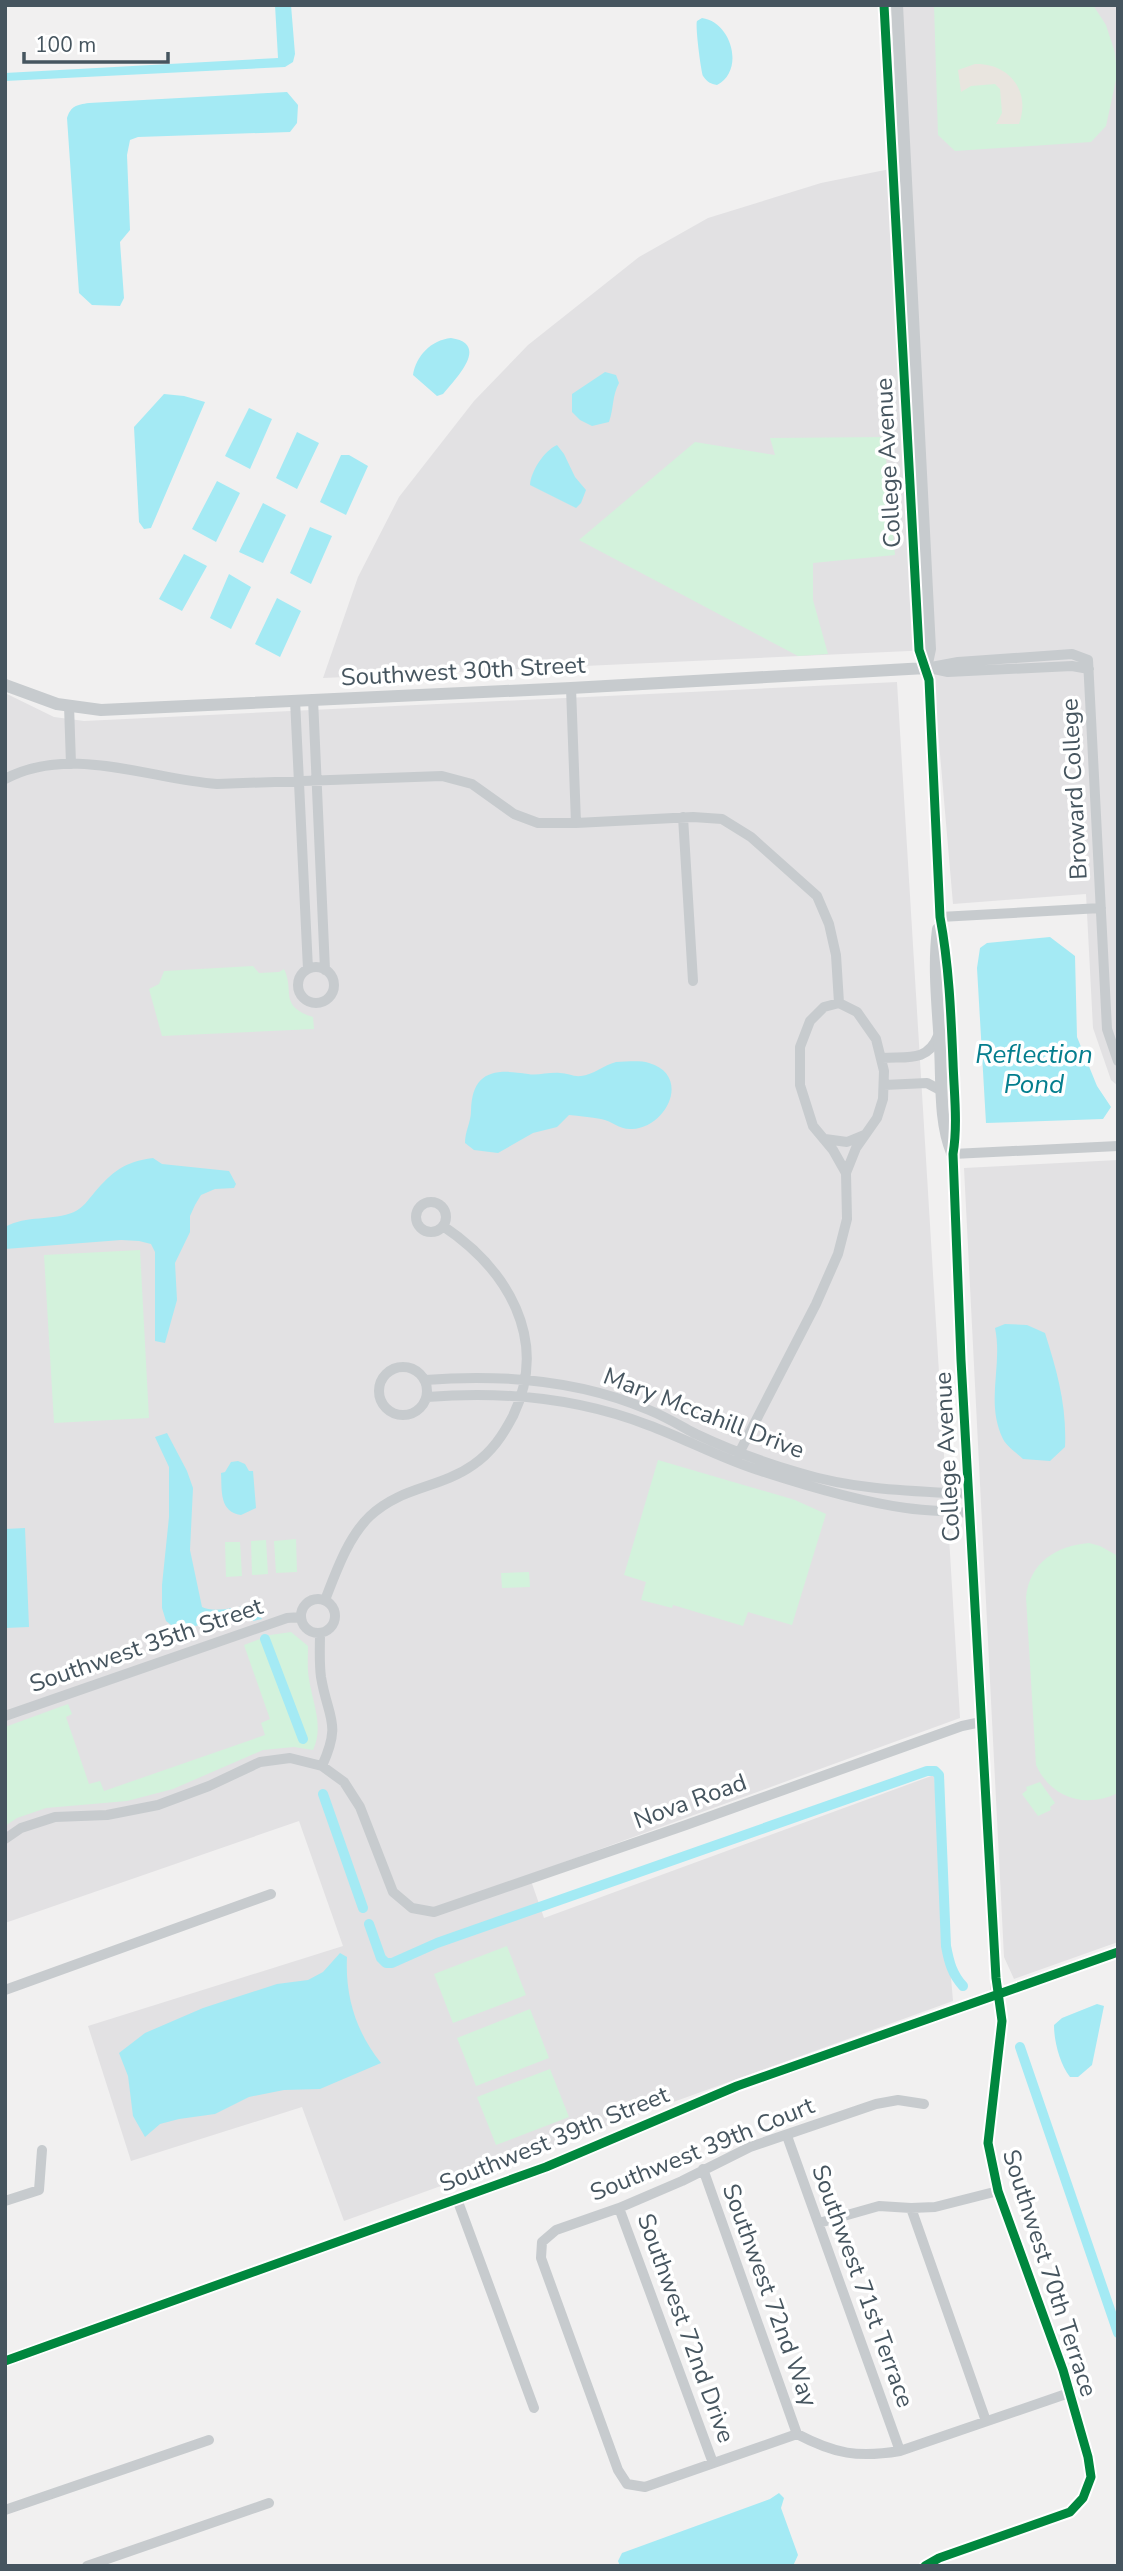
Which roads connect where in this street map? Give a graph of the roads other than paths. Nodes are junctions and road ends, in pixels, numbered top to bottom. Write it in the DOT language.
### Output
graph roads {
  1 [pos="884,5"];
  2 [pos="897,5"];
  3 [pos="926,668"];
  4 [pos="5,685"];
  5 [pos="571,688"];
  6 [pos="313,699"];
  7 [pos="295,700"];
  8 [pos="69,705"];
  9 [pos="71,764"];
  10 [pos="5,779"];
  11 [pos="316,781"];
  12 [pos="299,782"];
  13 [pos="682,817"];
  14 [pos="576,823"];
  15 [pos="1101,908"];
  16 [pos="940,917"];
  17 [pos="308,969"];
  18 [pos="326,970"];
  19 [pos="693,981"];
  20 [pos="839,1003"];
  21 [pos="939,1033"];
  22 [pos="882,1058"];
  23 [pos="1118,1061"];
  24 [pos="884,1085"];
  25 [pos="942,1091"];
  26 [pos="866,1134"];
  27 [pos="824,1138"];
  28 [pos="1118,1146"];
  29 [pos="953,1154"];
  30 [pos="846,1173"];
  31 [pos="443,1226"];
  32 [pos="425,1380"];
  33 [pos="525,1380"];
  34 [pos="427,1397"];
  35 [pos="522,1397"];
  36 [pos="737,1457"];
  37 [pos="884,1489"];
  38 [pos="969,1494"];
  39 [pos="881,1503"];
  40 [pos="970,1513"];
  41 [pos="325,1600"];
  42 [pos="301,1617"];
  43 [pos="320,1633"];
  44 [pos="5,1716"];
  45 [pos="981,1722"];
  46 [pos="322,1766"];
  47 [pos="5,1839"];
  48 [pos="271,1894"];
  49 [pos="1118,1952"];
  50 [pos="5,1990"];
  51 [pos="997,1996"];
  52 [pos="924,2104"];
  53 [pos="787,2136"];
  54 [pos="42,2150"];
  55 [pos="703,2169"];
  56 [pos="998,2191"];
  57 [pos="457,2199"];
  58 [pos="5,2201"];
  59 [pos="619,2208"];
  60 [pos="911,2208"];
  61 [pos="819,2223"];
  62 [pos="5,2361"];
  63 [pos="1069,2393"];
  64 [pos="534,2408"];
  65 [pos="986,2421"];
  66 [pos="797,2434"];
  67 [pos="209,2440"];
  68 [pos="900,2451"];
  69 [pos="713,2463"];
  70 [pos="269,2504"];
  71 [pos="5,2510"];
  72 [pos="87,2566"];
  73 [pos="925,2566"];
  1 -- 3 [label="street, College Avenue"];
  2 -- 3 [label="street, College Avenue"];
  3 -- 5 [label="street, Southwest 30th Street"];
  3 -- 15 [label="street, Broward College"];
  3 -- 16 [label="street, College Avenue"];
  4 -- 8 [label="street, Southwest 30th Street"];
  5 -- 6 [label="street, Southwest 30th Street"];
  5 -- 14 [label="street"];
  6 -- 7 [label="street, Southwest 30th Street"];
  6 -- 11 [label="street"];
  7 -- 8 [label="street, Southwest 30th Street"];
  7 -- 12 [label="street"];
  8 -- 9 [label="street"];
  9 -- 10 [label="street"];
  9 -- 12 [label="street"];
  11 -- 12 [label="street"];
  11 -- 14 [label="street"];
  11 -- 18 [label="street"];
  12 -- 17 [label="street"];
  13 -- 14 [label="street"];
  13 -- 19 [label="street"];
  13 -- 20 [label="street"];
  15 -- 16 [label="street, Broward College"];
  15 -- 23 [label="street, Broward College"];
  16 -- 21 [label="street, College Avenue"];
  16 -- 29 [label="street, College Avenue"];
  17 -- 18 [label="street"];
  17 -- 18 [label="street"];
  20 -- 22 [label="street"];
  20 -- 27 [label="street"];
  21 -- 22 [label="street"];
  21 -- 25 [label="street, College Avenue"];
  22 -- 24 [label="street"];
  24 -- 25 [label="street"];
  24 -- 26 [label="street"];
  25 -- 29 [label="street, College Avenue"];
  26 -- 27 [label="street"];
  26 -- 30 [label="street"];
  27 -- 30 [label="street"];
  28 -- 29 [label="street"];
  29 -- 38 [label="street, College Avenue"];
  30 -- 36 [label="street"];
  31 -- 33 [label="street"];
  32 -- 33 [label="street, Mary Mccahill Drive"];
  32 -- 34 [label="street"];
  32 -- 34 [label="street"];
  33 -- 35 [label="street"];
  33 -- 36 [label="street, Mary Mccahill Drive"];
  34 -- 35 [label="street, Mary Mccahill Drive"];
  35 -- 36 [label="street, Mary Mccahill Drive"];
  35 -- 41 [label="street"];
  36 -- 37 [label="street, Mary Mccahill Drive"];
  36 -- 39 [label="street, Mary Mccahill Drive"];
  37 -- 38 [label="street, Mary Mccahill Drive"];
  37 -- 39 [label="street"];
  38 -- 40 [label="street, College Avenue"];
  39 -- 40 [label="street, Mary Mccahill Drive"];
  40 -- 45 [label="street, College Avenue"];
  41 -- 42 [label="street"];
  41 -- 43 [label="street"];
  42 -- 43 [label="street"];
  42 -- 44 [label="street, Southwest 35th Street"];
  43 -- 46 [label="street"];
  45 -- 46 [label="street, Nova Road"];
  45 -- 51 [label="street, College Avenue"];
  46 -- 47 [label="street"];
  48 -- 50 [label="street"];
  49 -- 51 [label="street, Southwest 39th Street"];
  51 -- 56 [label="street, Southwest 70th Terrace"];
  51 -- 57 [label="street, Southwest 39th Street"];
  52 -- 53 [label="street, Southwest 39th Court"];
  53 -- 55 [label="street, Southwest 39th Court"];
  53 -- 61 [label="street, Southwest 71st Terrace"];
  54 -- 58 [label="street"];
  55 -- 59 [label="street, Southwest 39th Court"];
  55 -- 66 [label="street, Southwest 72nd Way"];
  56 -- 60 [label="street"];
  56 -- 63 [label="street, Southwest 70th Terrace"];
  57 -- 62 [label="street, Southwest 39th Street"];
  57 -- 64 [label="street"];
  59 -- 69 [label="street, Southwest 72nd Drive"];
  59 -- 69 [label="street, Southwest 39th Court"];
  60 -- 61 [label="street"];
  60 -- 65 [label="street"];
  61 -- 68 [label="street, Southwest 71st Terrace"];
  63 -- 65 [label="street"];
  63 -- 73 [label="street, Southwest 70th Terrace"];
  65 -- 68 [label="street"];
  66 -- 68 [label="street"];
  66 -- 69 [label="street"];
  67 -- 71 [label="street"];
  70 -- 72 [label="street"];
}
